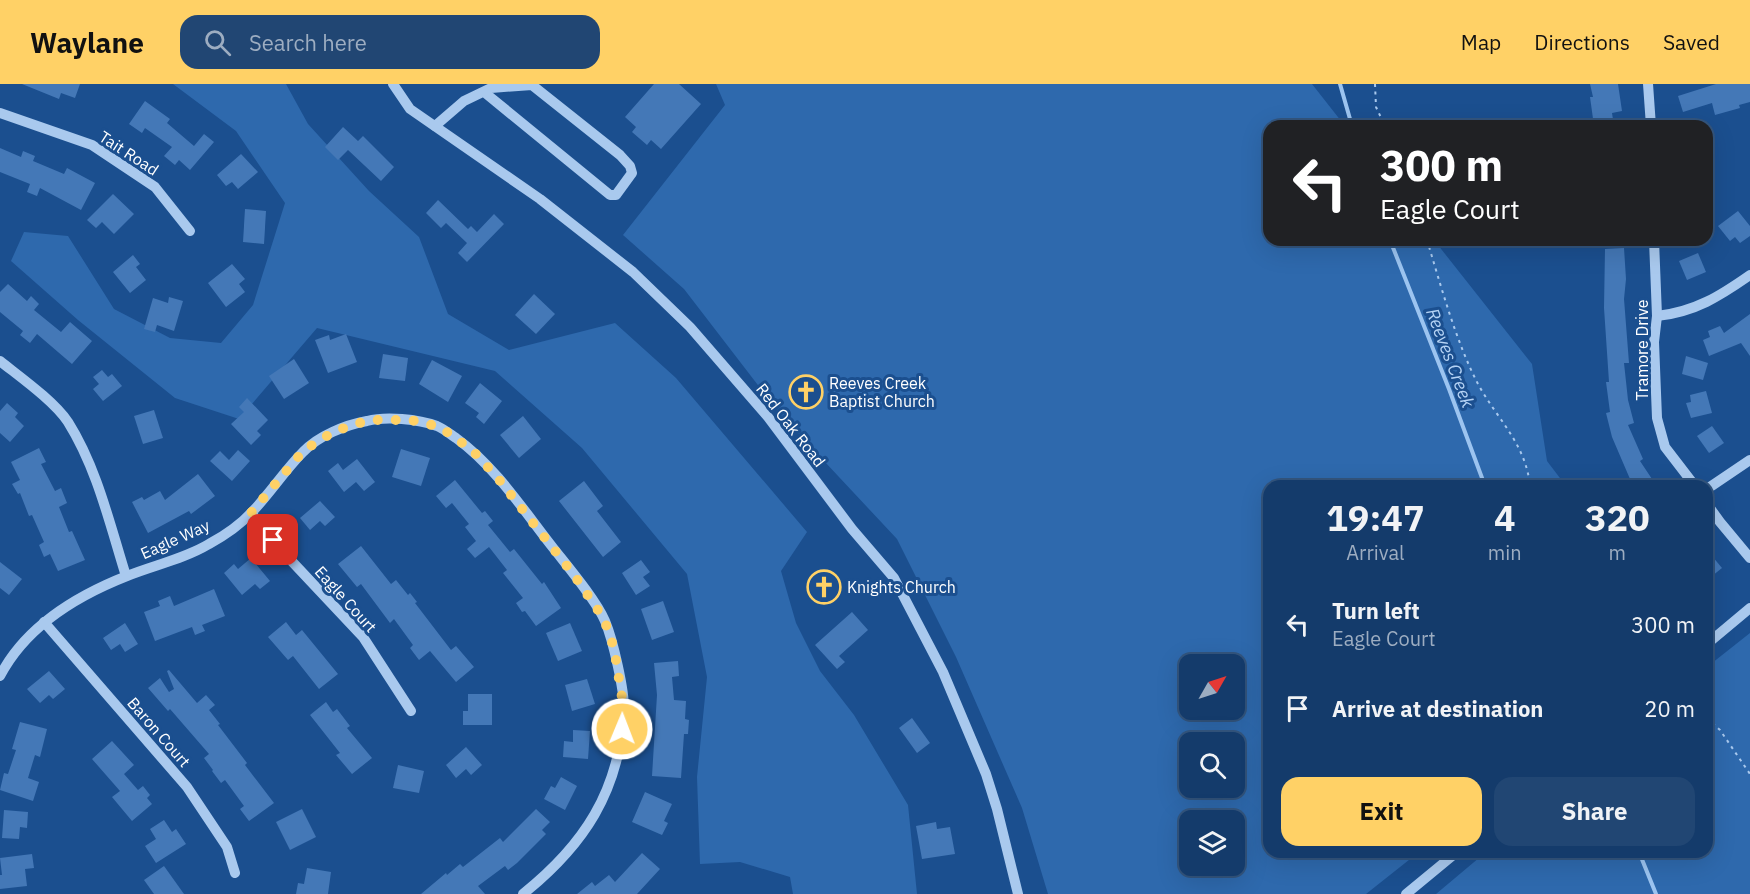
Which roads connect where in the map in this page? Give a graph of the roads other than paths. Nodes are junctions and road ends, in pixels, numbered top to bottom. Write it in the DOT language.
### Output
graph roads {
  1 [pos="393,84"];
  2 [pos="1648,84"];
  3 [pos="484,92"];
  4 [pos="0,113"];
  5 [pos="1651,120"];
  6 [pos="435,126"];
  7 [pos="190,231"];
  8 [pos="1654,246"];
  9 [pos="1750,275"];
  10 [pos="1658,316"];
  11 [pos="0,361"];
  12 [pos="1750,460"];
  13 [pos="1690,480"];
  14 [pos="1713,485"];
  15 [pos="1713,512"];
  16 [pos="251,513"];
  17 [pos="1750,558"];
  18 [pos="126,576"];
  19 [pos="1750,608"];
  20 [pos="44,622"];
  21 [pos="1713,639"];
  22 [pos="0,676"];
  23 [pos="411,711"];
  24 [pos="1450,858"];
  25 [pos="235,873"];
  26 [pos="523,894"];
  27 [pos="1018,894"];
  28 [pos="1406,894"];
  1 -- 6 [label="street, Red Oak Road"];
  2 -- 5 [label="street"];
  3 -- 3 [label="street"];
  3 -- 6 [label="street"];
  4 -- 7 [label="street, Tait Road"];
  6 -- 27 [label="street, Red Oak Road"];
  8 -- 10 [label="street, Tramore Drive"];
  9 -- 10 [label="street"];
  10 -- 13 [label="street, Tramore Drive"];
  11 -- 18 [label="street"];
  12 -- 14 [label="street"];
  15 -- 17 [label="street"];
  16 -- 18 [label="street, Eagle Way"];
  16 -- 23 [label="street, Eagle Court"];
  16 -- 26 [label="street, Eagle Way"];
  18 -- 20 [label="street, Eagle Way"];
  19 -- 21 [label="street"];
  20 -- 22 [label="street, Eagle Way"];
  20 -- 25 [label="street, Baron Court"];
  24 -- 28 [label="street"];
}
